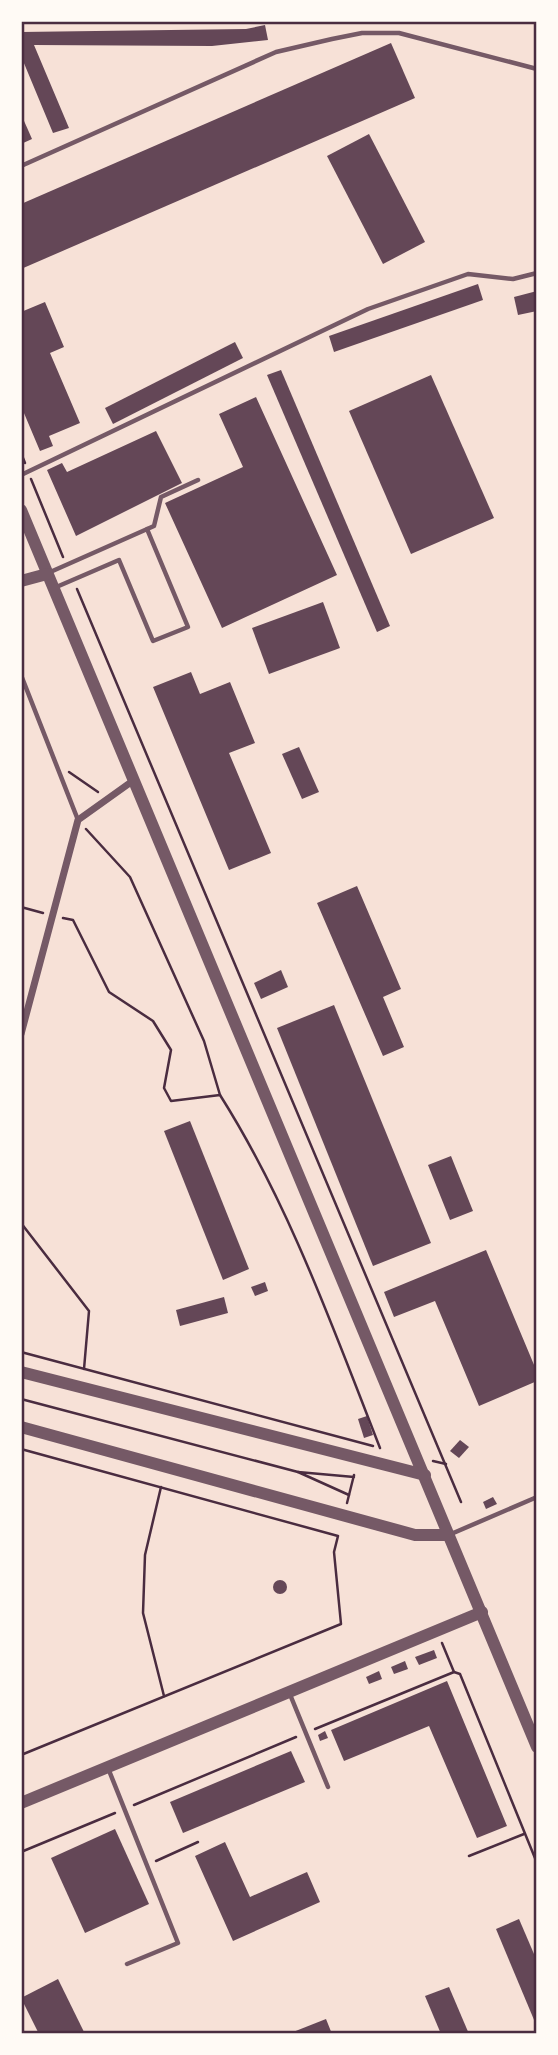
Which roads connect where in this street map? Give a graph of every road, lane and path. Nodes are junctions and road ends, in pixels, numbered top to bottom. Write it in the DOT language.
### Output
graph roads {
  1 [pos="537,69"];
  2 [pos="21,166"];
  3 [pos="537,273"];
  4 [pos="21,453"];
  5 [pos="29,472"];
  6 [pos="21,475"];
  7 [pos="198,480"];
  8 [pos="21,510"];
  9 [pos="147,529"];
  10 [pos="67,565"];
  11 [pos="47,574"];
  12 [pos="73,580"];
  13 [pos="21,581"];
  14 [pos="53,588"];
  15 [pos="21,675"];
  16 [pos="54,761"];
  17 [pos="134,780"];
  18 [pos="106,799"];
  19 [pos="78,820"];
  20 [pos="21,907"];
  21 [pos="51,915"];
  22 [pos="21,1034"];
  23 [pos="219,1095"];
  24 [pos="21,1223"];
  25 [pos="21,1352"];
  26 [pos="84,1368"];
  27 [pos="21,1371"];
  28 [pos="21,1399"];
  29 [pos="21,1427"];
  30 [pos="21,1449"];
  31 [pos="433,1461"];
  32 [pos="358,1464"];
  33 [pos="446,1464"];
  34 [pos="298,1472"];
  35 [pos="425,1475"];
  36 [pos="354,1477"];
  37 [pos="160,1487"];
  38 [pos="349,1495"];
  39 [pos="537,1497"];
  40 [pos="461,1502"];
  41 [pos="345,1510"];
  42 [pos="449,1535"];
  43 [pos="482,1612"];
  44 [pos="442,1643"];
  45 [pos="454,1672"];
  46 [pos="289,1692"];
  47 [pos="164,1697"];
  48 [pos="306,1733"];
  49 [pos="537,1747"];
  50 [pos="21,1755"];
  51 [pos="107,1767"];
  52 [pos="328,1787"];
  53 [pos="21,1803"];
  54 [pos="124,1809"];
  55 [pos="525,1833"];
  56 [pos="198,1842"];
  57 [pos="21,1852"];
  58 [pos="469,1856"];
  59 [pos="537,1863"];
  60 [pos="146,1865"];
  61 [pos="127,1964"];
  1 -- 2 [label="lane"];
  3 -- 5 [label="lane"];
  4 -- 5 [label="path"];
  5 -- 6 [label="lane"];
  5 -- 10 [label="path"];
  7 -- 9 [label="lane"];
  8 -- 11 [label="street"];
  9 -- 10 [label="lane"];
  9 -- 12 [label="lane"];
  10 -- 11 [label="lane"];
  11 -- 13 [label="street"];
  11 -- 14 [label="street"];
  12 -- 14 [label="lane"];
  12 -- 33 [label="path"];
  14 -- 17 [label="street"];
  15 -- 16 [label="lane"];
  16 -- 18 [label="path"];
  16 -- 19 [label="lane"];
  17 -- 18 [label="street"];
  17 -- 35 [label="street"];
  18 -- 19 [label="street"];
  19 -- 21 [label="street"];
  19 -- 23 [label="path"];
  20 -- 21 [label="path"];
  21 -- 22 [label="street"];
  21 -- 23 [label="path"];
  23 -- 26 [label="path"];
  24 -- 26 [label="path"];
  25 -- 26 [label="path"];
  27 -- 35 [label="street"];
  28 -- 34 [label="path"];
  29 -- 42 [label="street"];
  30 -- 37 [label="path"];
  31 -- 33 [label="path"];
  32 -- 36 [label="path"];
  33 -- 40 [label="path"];
  34 -- 36 [label="path"];
  34 -- 38 [label="path"];
  35 -- 42 [label="street"];
  36 -- 38 [label="path"];
  37 -- 47 [label="path"];
  37 -- 47 [label="path"];
  38 -- 41 [label="path"];
  39 -- 42 [label="lane"];
  42 -- 43 [label="street"];
  43 -- 46 [label="street"];
  43 -- 49 [label="street"];
  44 -- 45 [label="path"];
  45 -- 48 [label="path"];
  45 -- 55 [label="path"];
  46 -- 48 [label="lane"];
  46 -- 51 [label="street"];
  47 -- 50 [label="path"];
  48 -- 52 [label="lane"];
  48 -- 54 [label="path"];
  51 -- 53 [label="street"];
  51 -- 54 [label="lane"];
  54 -- 57 [label="path"];
  54 -- 60 [label="lane"];
  55 -- 58 [label="path"];
  55 -- 59 [label="path"];
  56 -- 60 [label="path"];
  60 -- 61 [label="lane"];
}
